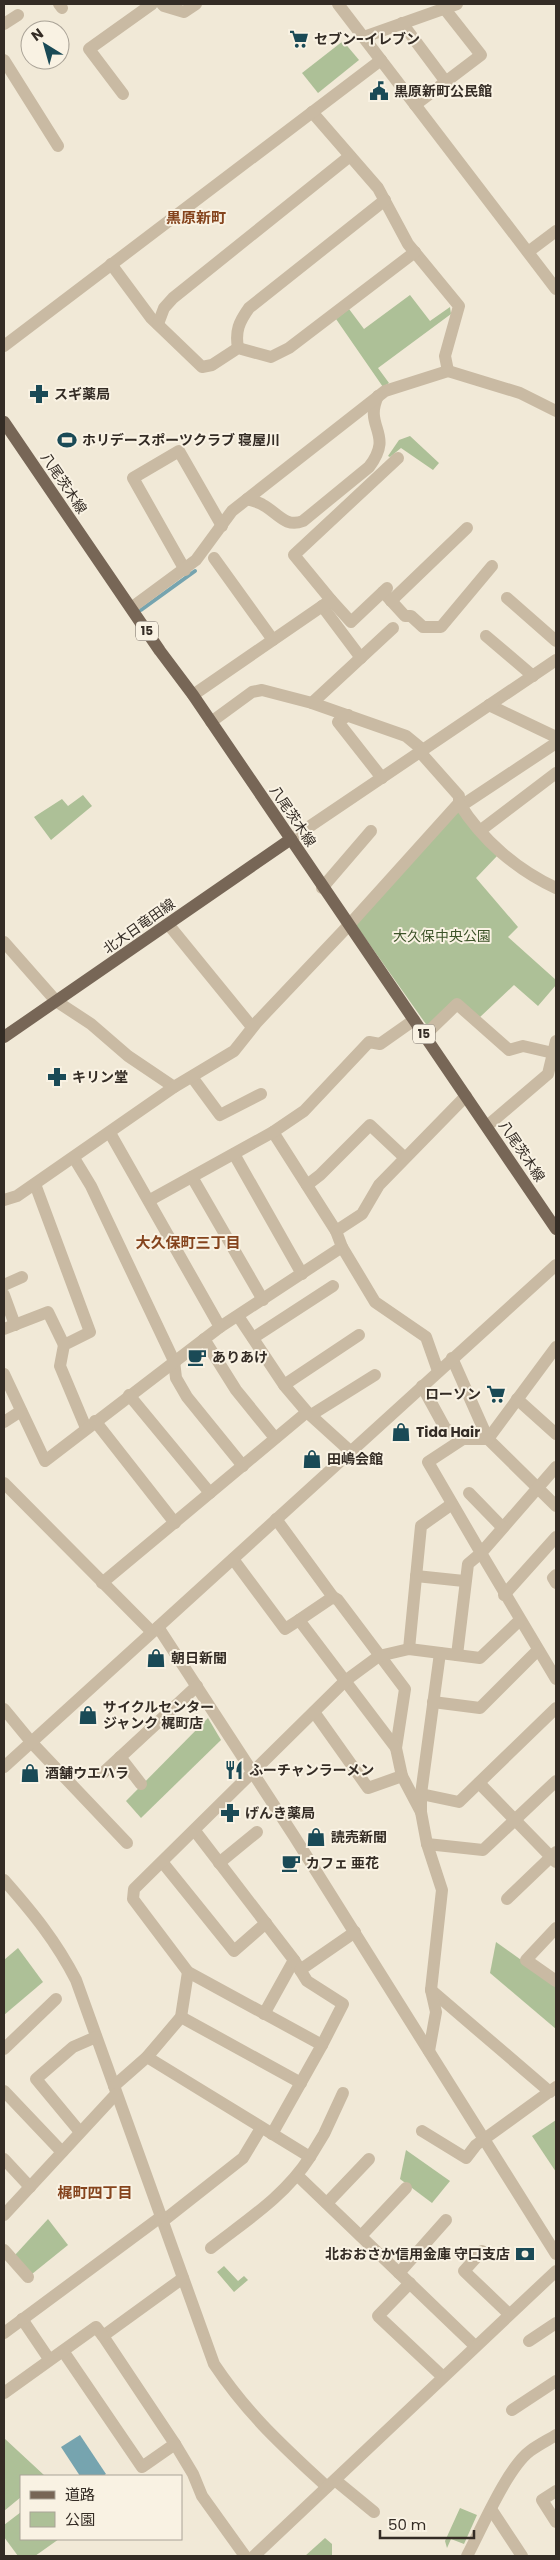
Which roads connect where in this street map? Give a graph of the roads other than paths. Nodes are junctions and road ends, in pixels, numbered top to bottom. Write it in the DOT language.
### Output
graph roads {
  1 [pos="152,4"];
  2 [pos="162,4"];
  3 [pos="196,4"];
  4 [pos="338,4"];
  5 [pos="457,4"];
  6 [pos="444,8"];
  7 [pos="18,15"];
  8 [pos="402,23"];
  9 [pos="4,24"];
  10 [pos="364,37"];
  11 [pos="4,60"];
  12 [pos="381,60"];
  13 [pos="446,82"];
  14 [pos="123,94"];
  15 [pos="416,105"];
  16 [pos="312,112"];
  17 [pos="58,146"];
  18 [pos="350,156"];
  19 [pos="385,200"];
  20 [pos="556,231"];
  21 [pos="415,252"];
  22 [pos="528,252"];
  23 [pos="111,264"];
  24 [pos="556,289"];
  25 [pos="158,324"];
  26 [pos="4,346"];
  27 [pos="238,348"];
  28 [pos="448,371"];
  29 [pos="378,396"];
  30 [pos="556,411"];
  31 [pos="4,422"];
  32 [pos="398,458"];
  33 [pos="247,499"];
  34 [pos="305,519"];
  35 [pos="222,526"];
  36 [pos="467,528"];
  37 [pos="316,533"];
  38 [pos="214,558"];
  39 [pos="492,566"];
  40 [pos="185,570"];
  41 [pos="387,594"];
  42 [pos="506,598"];
  43 [pos="327,603"];
  44 [pos="132,608"];
  45 [pos="393,628"];
  46 [pos="486,636"];
  47 [pos="273,640"];
  48 [pos="556,641"];
  49 [pos="361,658"];
  50 [pos="556,660"];
  51 [pos="532,676"];
  52 [pos="193,695"];
  53 [pos="312,703"];
  54 [pos="490,705"];
  55 [pos="348,715"];
  56 [pos="211,722"];
  57 [pos="556,737"];
  58 [pos="556,744"];
  59 [pos="422,751"];
  60 [pos="556,773"];
  61 [pos="382,778"];
  62 [pos="460,804"];
  63 [pos="481,830"];
  64 [pos="371,831"];
  65 [pos="291,839"];
  66 [pos="322,888"];
  67 [pos="556,888"];
  68 [pos="168,924"];
  69 [pos="349,926"];
  70 [pos="4,942"];
  71 [pos="56,1001"];
  72 [pos="414,1020"];
  73 [pos="252,1028"];
  74 [pos="424,1036"];
  75 [pos="4,1037"];
  76 [pos="555,1047"];
  77 [pos="192,1077"];
  78 [pos="174,1087"];
  79 [pos="261,1094"];
  80 [pos="466,1096"];
  81 [pos="487,1126"];
  82 [pos="273,1132"];
  83 [pos="110,1133"];
  84 [pos="234,1154"];
  85 [pos="404,1157"];
  86 [pos="74,1158"];
  87 [pos="192,1177"];
  88 [pos="34,1184"];
  89 [pos="307,1185"];
  90 [pos="4,1200"];
  91 [pos="150,1200"];
  92 [pos="556,1229"];
  93 [pos="336,1231"];
  94 [pos="342,1248"];
  95 [pos="556,1265"];
  96 [pos="302,1274"];
  97 [pos="22,1278"];
  98 [pos="4,1285"];
  99 [pos="333,1286"];
  100 [pos="4,1295"];
  101 [pos="263,1300"];
  102 [pos="238,1316"];
  103 [pos="9,1327"];
  104 [pos="220,1327"];
  105 [pos="359,1335"];
  106 [pos="253,1338"];
  107 [pos="204,1340"];
  108 [pos="64,1345"];
  109 [pos="556,1347"];
  110 [pos="452,1358"];
  111 [pos="174,1361"];
  112 [pos="551,1363"];
  113 [pos="438,1370"];
  114 [pos="4,1374"];
  115 [pos="375,1375"];
  116 [pos="284,1385"];
  117 [pos="422,1386"];
  118 [pos="129,1395"];
  119 [pos="517,1399"];
  120 [pos="21,1411"];
  121 [pos="309,1413"];
  122 [pos="4,1422"];
  123 [pos="90,1424"];
  124 [pos="556,1434"];
  125 [pos="275,1438"];
  126 [pos="488,1439"];
  127 [pos="463,1440"];
  128 [pos="350,1451"];
  129 [pos="243,1466"];
  130 [pos="556,1467"];
  131 [pos="4,1483"];
  132 [pos="538,1488"];
  133 [pos="210,1493"];
  134 [pos="469,1493"];
  135 [pos="452,1504"];
  136 [pos="556,1506"];
  137 [pos="276,1519"];
  138 [pos="175,1522"];
  139 [pos="502,1527"];
  140 [pos="556,1537"];
  141 [pos="481,1552"];
  142 [pos="233,1559"];
  143 [pos="556,1575"];
  144 [pos="416,1576"];
  145 [pos="464,1581"];
  146 [pos="102,1582"];
  147 [pos="556,1583"];
  148 [pos="504,1595"];
  149 [pos="333,1598"];
  150 [pos="299,1620"];
  151 [pos="520,1620"];
  152 [pos="155,1629"];
  153 [pos="409,1649"];
  154 [pos="538,1650"];
  155 [pos="440,1653"];
  156 [pos="457,1655"];
  157 [pos="379,1656"];
  158 [pos="556,1680"];
  159 [pos="345,1681"];
  160 [pos="197,1686"];
  161 [pos="556,1690"];
  162 [pos="434,1702"];
  163 [pos="556,1708"];
  164 [pos="4,1709"];
  165 [pos="314,1712"];
  166 [pos="32,1743"];
  167 [pos="396,1748"];
  168 [pos="120,1757"];
  169 [pos="4,1767"];
  170 [pos="103,1773"];
  171 [pos="253,1774"];
  172 [pos="402,1776"];
  173 [pos="556,1781"];
  174 [pos="479,1783"];
  175 [pos="141,1784"];
  176 [pos="421,1794"];
  177 [pos="421,1812"];
  178 [pos="515,1820"];
  179 [pos="195,1831"];
  180 [pos="256,1832"];
  181 [pos="127,1843"];
  182 [pos="426,1844"];
  183 [pos="555,1857"];
  184 [pos="163,1863"];
  185 [pos="219,1863"];
  186 [pos="4,1880"];
  187 [pos="507,1899"];
  188 [pos="266,1923"];
  189 [pos="556,1928"];
  190 [pos="355,1932"];
  191 [pos="297,1965"];
  192 [pos="188,1972"];
  193 [pos="556,1981"];
  194 [pos="431,1990"];
  195 [pos="56,1999"];
  196 [pos="264,2014"];
  197 [pos="181,2017"];
  198 [pos="96,2037"];
  199 [pos="322,2045"];
  200 [pos="4,2049"];
  201 [pos="430,2050"];
  202 [pos="147,2057"];
  203 [pos="301,2083"];
  204 [pos="115,2090"];
  205 [pos="553,2090"];
  206 [pos="4,2091"];
  207 [pos="343,2093"];
  208 [pos="266,2131"];
  209 [pos="422,2131"];
  210 [pos="80,2132"];
  211 [pos="485,2140"];
  212 [pos="62,2152"];
  213 [pos="310,2157"];
  214 [pos="4,2159"];
  215 [pos="369,2159"];
  216 [pos="298,2176"];
  217 [pos="30,2187"];
  218 [pos="406,2188"];
  219 [pos="327,2202"];
  220 [pos="4,2215"];
  221 [pos="162,2218"];
  222 [pos="446,2220"];
  223 [pos="362,2236"];
  224 [pos="211,2248"];
  225 [pos="4,2250"];
  226 [pos="482,2251"];
  227 [pos="556,2254"];
  228 [pos="556,2271"];
  229 [pos="399,2272"];
  230 [pos="28,2278"];
  231 [pos="183,2278"];
  232 [pos="410,2283"];
  233 [pos="509,2314"];
  234 [pos="22,2320"];
  235 [pos="556,2323"];
  236 [pos="4,2333"];
  237 [pos="103,2336"];
  238 [pos="529,2341"];
  239 [pos="474,2346"];
  240 [pos="63,2351"];
  241 [pos="49,2359"];
  242 [pos="443,2377"];
  243 [pos="556,2381"];
  244 [pos="4,2393"];
  245 [pos="512,2410"];
  246 [pos="556,2435"];
  247 [pos="175,2444"];
  248 [pos="331,2484"];
  249 [pos="556,2491"];
  250 [pos="491,2509"];
  251 [pos="374,2512"];
  252 [pos="556,2522"];
  253 [pos="262,2553"];
  254 [pos="245,2556"];
  255 [pos="468,2556"];
  256 [pos="522,2556"];
  1 -- 14 [label="street"];
  2 -- 3 [label="street"];
  4 -- 10 [label="street"];
  5 -- 6 [label="street"];
  6 -- 8 [label="street"];
  6 -- 13 [label="street"];
  7 -- 9 [label="street"];
  8 -- 10 [label="street"];
  8 -- 13 [label="street"];
  10 -- 12 [label="street"];
  11 -- 17 [label="street"];
  12 -- 15 [label="street"];
  12 -- 16 [label="street"];
  13 -- 15 [label="street"];
  15 -- 22 [label="street"];
  16 -- 18 [label="street"];
  16 -- 23 [label="street"];
  18 -- 19 [label="street"];
  18 -- 25 [label="street"];
  19 -- 21 [label="street"];
  19 -- 27 [label="street"];
  20 -- 22 [label="street"];
  21 -- 27 [label="street"];
  21 -- 28 [label="street"];
  22 -- 24 [label="street"];
  23 -- 25 [label="street"];
  23 -- 26 [label="street"];
  25 -- 27 [label="street"];
  28 -- 29 [label="street"];
  28 -- 30 [label="street"];
  29 -- 33 [label="street"];
  29 -- 34 [label="street"];
  31 -- 44 [label="main road, 八尾茨木線 / 15"];
  32 -- 37 [label="street"];
  33 -- 34 [label="street"];
  33 -- 35 [label="street"];
  34 -- 37 [label="street"];
  35 -- 40 [label="street"];
  35 -- 40 [label="street"];
  36 -- 41 [label="street"];
  37 -- 43 [label="street"];
  38 -- 47 [label="street"];
  39 -- 41 [label="street"];
  40 -- 44 [label="street"];
  41 -- 43 [label="street"];
  42 -- 48 [label="street"];
  43 -- 47 [label="street"];
  43 -- 49 [label="street"];
  44 -- 52 [label="main road, 八尾茨木線 / 15"];
  45 -- 49 [label="street"];
  46 -- 51 [label="street"];
  47 -- 52 [label="street"];
  49 -- 53 [label="street"];
  50 -- 51 [label="street"];
  51 -- 54 [label="street"];
  52 -- 56 [label="main road, 八尾茨木線 / 15"];
  53 -- 55 [label="street"];
  53 -- 56 [label="street"];
  54 -- 57 [label="street"];
  54 -- 59 [label="street"];
  55 -- 59 [label="street"];
  55 -- 61 [label="street"];
  56 -- 65 [label="main road, 八尾茨木線 / 15"];
  58 -- 62 [label="street"];
  59 -- 61 [label="street"];
  59 -- 62 [label="street"];
  60 -- 63 [label="street"];
  61 -- 65 [label="street"];
  62 -- 63 [label="street"];
  62 -- 69 [label="street"];
  63 -- 67 [label="street"];
  64 -- 66 [label="street"];
  65 -- 66 [label="main road, 八尾茨木線 / 15"];
  65 -- 68 [label="main road, 北大日竜田線"];
  66 -- 69 [label="main road, 八尾茨木線 / 15"];
  68 -- 71 [label="main road, 北大日竜田線"];
  68 -- 73 [label="street"];
  69 -- 72 [label="main road, 八尾茨木線 / 15"];
  69 -- 73 [label="street"];
  70 -- 71 [label="street"];
  71 -- 75 [label="main road, 北大日竜田線"];
  71 -- 78 [label="street"];
  72 -- 74 [label="main road, 八尾茨木線 / 15"];
  72 -- 82 [label="street"];
  73 -- 77 [label="street"];
  74 -- 76 [label="street"];
  74 -- 80 [label="main road, 八尾茨木線 / 15"];
  76 -- 81 [label="street"];
  77 -- 78 [label="street"];
  77 -- 79 [label="street"];
  78 -- 83 [label="street"];
  80 -- 81 [label="main road, 八尾茨木線 / 15"];
  80 -- 85 [label="street"];
  81 -- 92 [label="main road, 八尾茨木線 / 15"];
  82 -- 84 [label="street"];
  82 -- 89 [label="street"];
  83 -- 86 [label="street"];
  83 -- 91 [label="street"];
  84 -- 87 [label="street"];
  84 -- 96 [label="street"];
  85 -- 89 [label="street"];
  85 -- 93 [label="street"];
  86 -- 88 [label="street"];
  86 -- 111 [label="street"];
  87 -- 91 [label="street"];
  87 -- 101 [label="street"];
  88 -- 90 [label="street"];
  88 -- 108 [label="street"];
  89 -- 93 [label="street"];
  91 -- 104 [label="street"];
  93 -- 94 [label="street"];
  94 -- 96 [label="street"];
  94 -- 113 [label="street"];
  95 -- 110 [label="street"];
  96 -- 101 [label="street"];
  97 -- 98 [label="street"];
  99 -- 106 [label="street"];
  100 -- 103 [label="street"];
  101 -- 102 [label="street"];
  102 -- 104 [label="street"];
  102 -- 106 [label="street"];
  103 -- 108 [label="street"];
  104 -- 107 [label="street"];
  105 -- 116 [label="street"];
  106 -- 116 [label="street"];
  107 -- 111 [label="street"];
  107 -- 125 [label="street"];
  108 -- 123 [label="street"];
  109 -- 112 [label="street"];
  110 -- 113 [label="street"];
  110 -- 126 [label="street"];
  111 -- 118 [label="street"];
  111 -- 129 [label="street"];
  112 -- 119 [label="street"];
  113 -- 117 [label="street"];
  114 -- 120 [label="street"];
  115 -- 121 [label="street"];
  116 -- 121 [label="street"];
  117 -- 127 [label="street"];
  117 -- 128 [label="street"];
  118 -- 123 [label="street"];
  118 -- 133 [label="street"];
  119 -- 124 [label="street"];
  119 -- 126 [label="street"];
  120 -- 122 [label="street"];
  120 -- 123 [label="street"];
  121 -- 125 [label="street"];
  121 -- 128 [label="street"];
  123 -- 138 [label="street"];
  125 -- 129 [label="street"];
  126 -- 127 [label="street"];
  126 -- 132 [label="street"];
  127 -- 135 [label="street"];
  128 -- 137 [label="street"];
  129 -- 133 [label="street"];
  130 -- 132 [label="street"];
  131 -- 146 [label="street"];
  132 -- 136 [label="street"];
  132 -- 139 [label="street"];
  133 -- 138 [label="street"];
  134 -- 139 [label="street"];
  135 -- 141 [label="street"];
  135 -- 144 [label="street"];
  137 -- 142 [label="street"];
  137 -- 149 [label="street"];
  138 -- 146 [label="street"];
  139 -- 141 [label="street"];
  140 -- 148 [label="street"];
  141 -- 145 [label="street"];
  141 -- 148 [label="street"];
  142 -- 150 [label="street"];
  142 -- 152 [label="street"];
  143 -- 147 [label="street"];
  144 -- 145 [label="street"];
  144 -- 153 [label="street"];
  145 -- 156 [label="street"];
  146 -- 152 [label="street"];
  148 -- 151 [label="street"];
  149 -- 150 [label="street"];
  149 -- 157 [label="street"];
  150 -- 159 [label="street"];
  151 -- 154 [label="street"];
  151 -- 156 [label="street"];
  152 -- 160 [label="street"];
  152 -- 166 [label="street"];
  153 -- 155 [label="street"];
  153 -- 157 [label="street"];
  154 -- 158 [label="street"];
  154 -- 162 [label="street"];
  155 -- 156 [label="street"];
  155 -- 162 [label="street"];
  157 -- 159 [label="street"];
  157 -- 167 [label="street"];
  158 -- 161 [label="street"];
  159 -- 165 [label="street"];
  159 -- 167 [label="street"];
  160 -- 168 [label="street"];
  160 -- 171 [label="street"];
  162 -- 176 [label="street"];
  163 -- 174 [label="street"];
  164 -- 166 [label="street"];
  165 -- 171 [label="street"];
  165 -- 172 [label="street"];
  166 -- 169 [label="street"];
  166 -- 181 [label="street"];
  167 -- 172 [label="street"];
  168 -- 170 [label="street"];
  168 -- 175 [label="street"];
  171 -- 179 [label="street"];
  171 -- 190 [label="street"];
  172 -- 177 [label="street"];
  173 -- 178 [label="street"];
  174 -- 176 [label="street"];
  174 -- 178 [label="street"];
  176 -- 177 [label="street"];
  177 -- 182 [label="street"];
  178 -- 182 [label="street"];
  178 -- 183 [label="street"];
  179 -- 184 [label="street"];
  179 -- 185 [label="street"];
  180 -- 185 [label="street"];
  182 -- 194 [label="street"];
  183 -- 187 [label="street"];
  184 -- 188 [label="street"];
  184 -- 192 [label="street"];
  185 -- 188 [label="street"];
  186 -- 198 [label="street"];
  188 -- 191 [label="street"];
  189 -- 193 [label="street"];
  190 -- 191 [label="street"];
  190 -- 201 [label="street"];
  191 -- 196 [label="street"];
  191 -- 199 [label="street"];
  192 -- 196 [label="street"];
  192 -- 197 [label="street"];
  194 -- 201 [label="street"];
  194 -- 205 [label="street"];
  195 -- 200 [label="street"];
  196 -- 199 [label="street"];
  197 -- 202 [label="street"];
  197 -- 203 [label="street"];
  198 -- 204 [label="street"];
  198 -- 210 [label="street"];
  199 -- 203 [label="street"];
  201 -- 211 [label="street"];
  202 -- 204 [label="street"];
  202 -- 208 [label="street"];
  203 -- 208 [label="street"];
  204 -- 210 [label="street"];
  204 -- 221 [label="street"];
  205 -- 211 [label="street"];
  206 -- 212 [label="street"];
  207 -- 213 [label="street"];
  208 -- 213 [label="street"];
  208 -- 221 [label="street"];
  209 -- 211 [label="street"];
  210 -- 212 [label="street"];
  211 -- 227 [label="street"];
  212 -- 217 [label="street"];
  213 -- 216 [label="street"];
  214 -- 217 [label="street"];
  215 -- 219 [label="street"];
  216 -- 219 [label="street"];
  216 -- 224 [label="street"];
  217 -- 220 [label="street"];
  218 -- 223 [label="street"];
  219 -- 223 [label="street"];
  221 -- 231 [label="street"];
  221 -- 234 [label="street"];
  222 -- 229 [label="street"];
  223 -- 229 [label="street"];
  225 -- 230 [label="street"];
  226 -- 233 [label="street"];
  228 -- 233 [label="street"];
  229 -- 232 [label="street"];
  231 -- 237 [label="street"];
  231 -- 248 [label="street"];
  232 -- 239 [label="street"];
  232 -- 242 [label="street"];
  233 -- 239 [label="street"];
  234 -- 236 [label="street"];
  234 -- 241 [label="street"];
  235 -- 238 [label="street"];
  237 -- 240 [label="street"];
  237 -- 247 [label="street"];
  239 -- 242 [label="street"];
  240 -- 241 [label="street"];
  240 -- 247 [label="street"];
  241 -- 244 [label="street"];
  242 -- 248 [label="street"];
  243 -- 245 [label="street"];
  246 -- 250 [label="street"];
  247 -- 254 [label="street"];
  248 -- 251 [label="street"];
  248 -- 253 [label="street"];
  249 -- 252 [label="street"];
  250 -- 255 [label="street"];
  250 -- 256 [label="street"];
}
